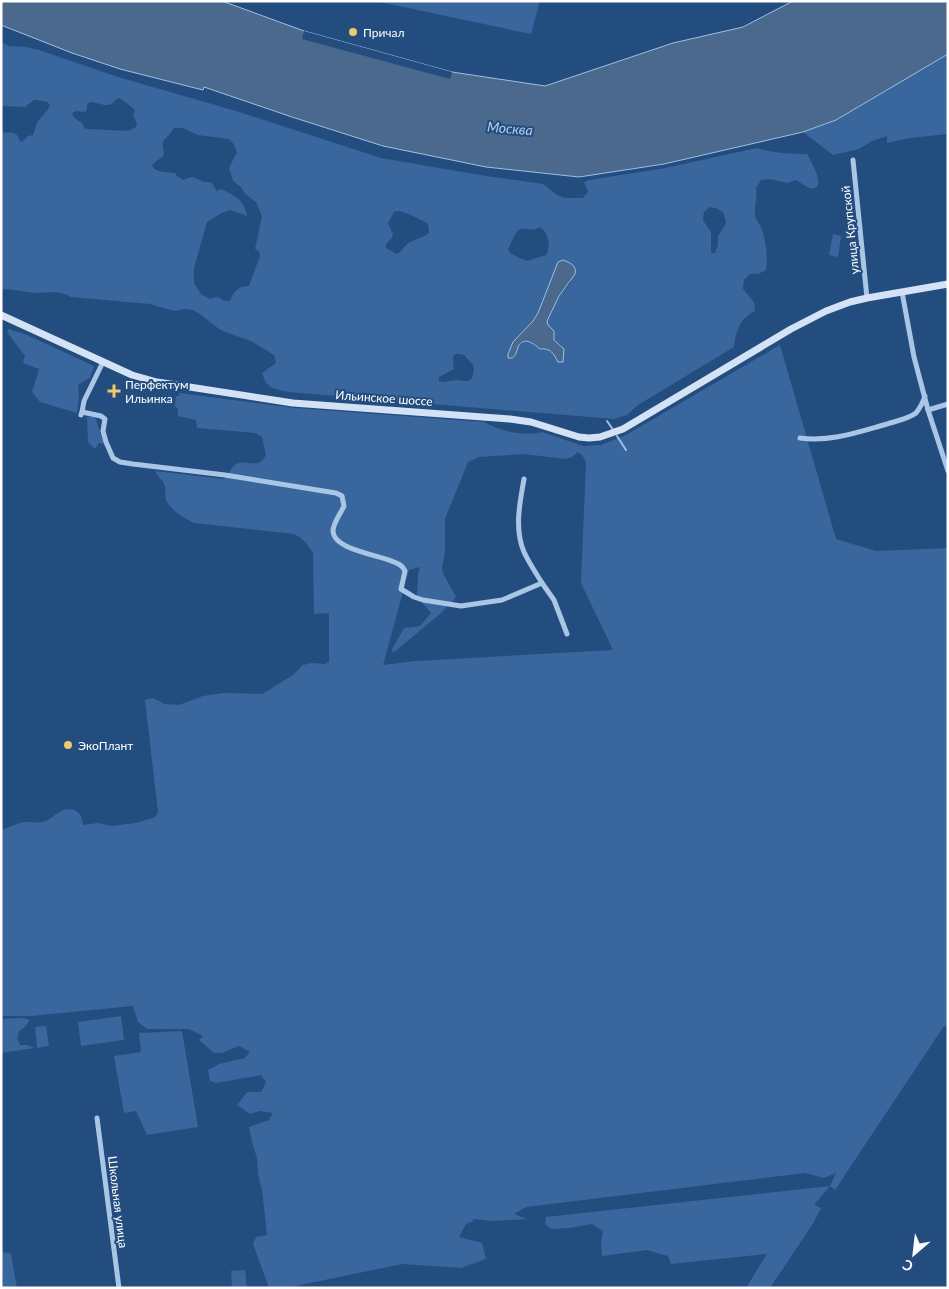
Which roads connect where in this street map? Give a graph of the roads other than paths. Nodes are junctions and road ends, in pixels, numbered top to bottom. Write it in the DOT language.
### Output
graph roads {
  1 [pos="853,160"];
  2 [pos="948,284"];
  3 [pos="902,292"];
  4 [pos="867,298"];
  5 [pos="1,315"];
  6 [pos="103,362"];
  7 [pos="925,396"];
  8 [pos="948,404"];
  9 [pos="928,410"];
  10 [pos="800,438"];
  11 [pos="948,471"];
  12 [pos="524,479"];
  13 [pos="542,583"];
  14 [pos="567,634"];
  15 [pos="97,1118"];
  16 [pos="119,1288"];
  1 -- 4 [label="street, улица Крупской"];
  2 -- 3 [label="main road, Ильинское шоссе"];
  3 -- 4 [label="main road, Ильинское шоссе"];
  3 -- 7 [label="street"];
  4 -- 6 [label="main road, Ильинское шоссе"];
  5 -- 6 [label="main road, Ильинское шоссе"];
  6 -- 13 [label="street"];
  7 -- 9 [label="street"];
  7 -- 10 [label="street"];
  8 -- 9 [label="street"];
  9 -- 11 [label="street"];
  12 -- 13 [label="street"];
  13 -- 14 [label="street"];
  15 -- 16 [label="street, Школьная улица"];
}
